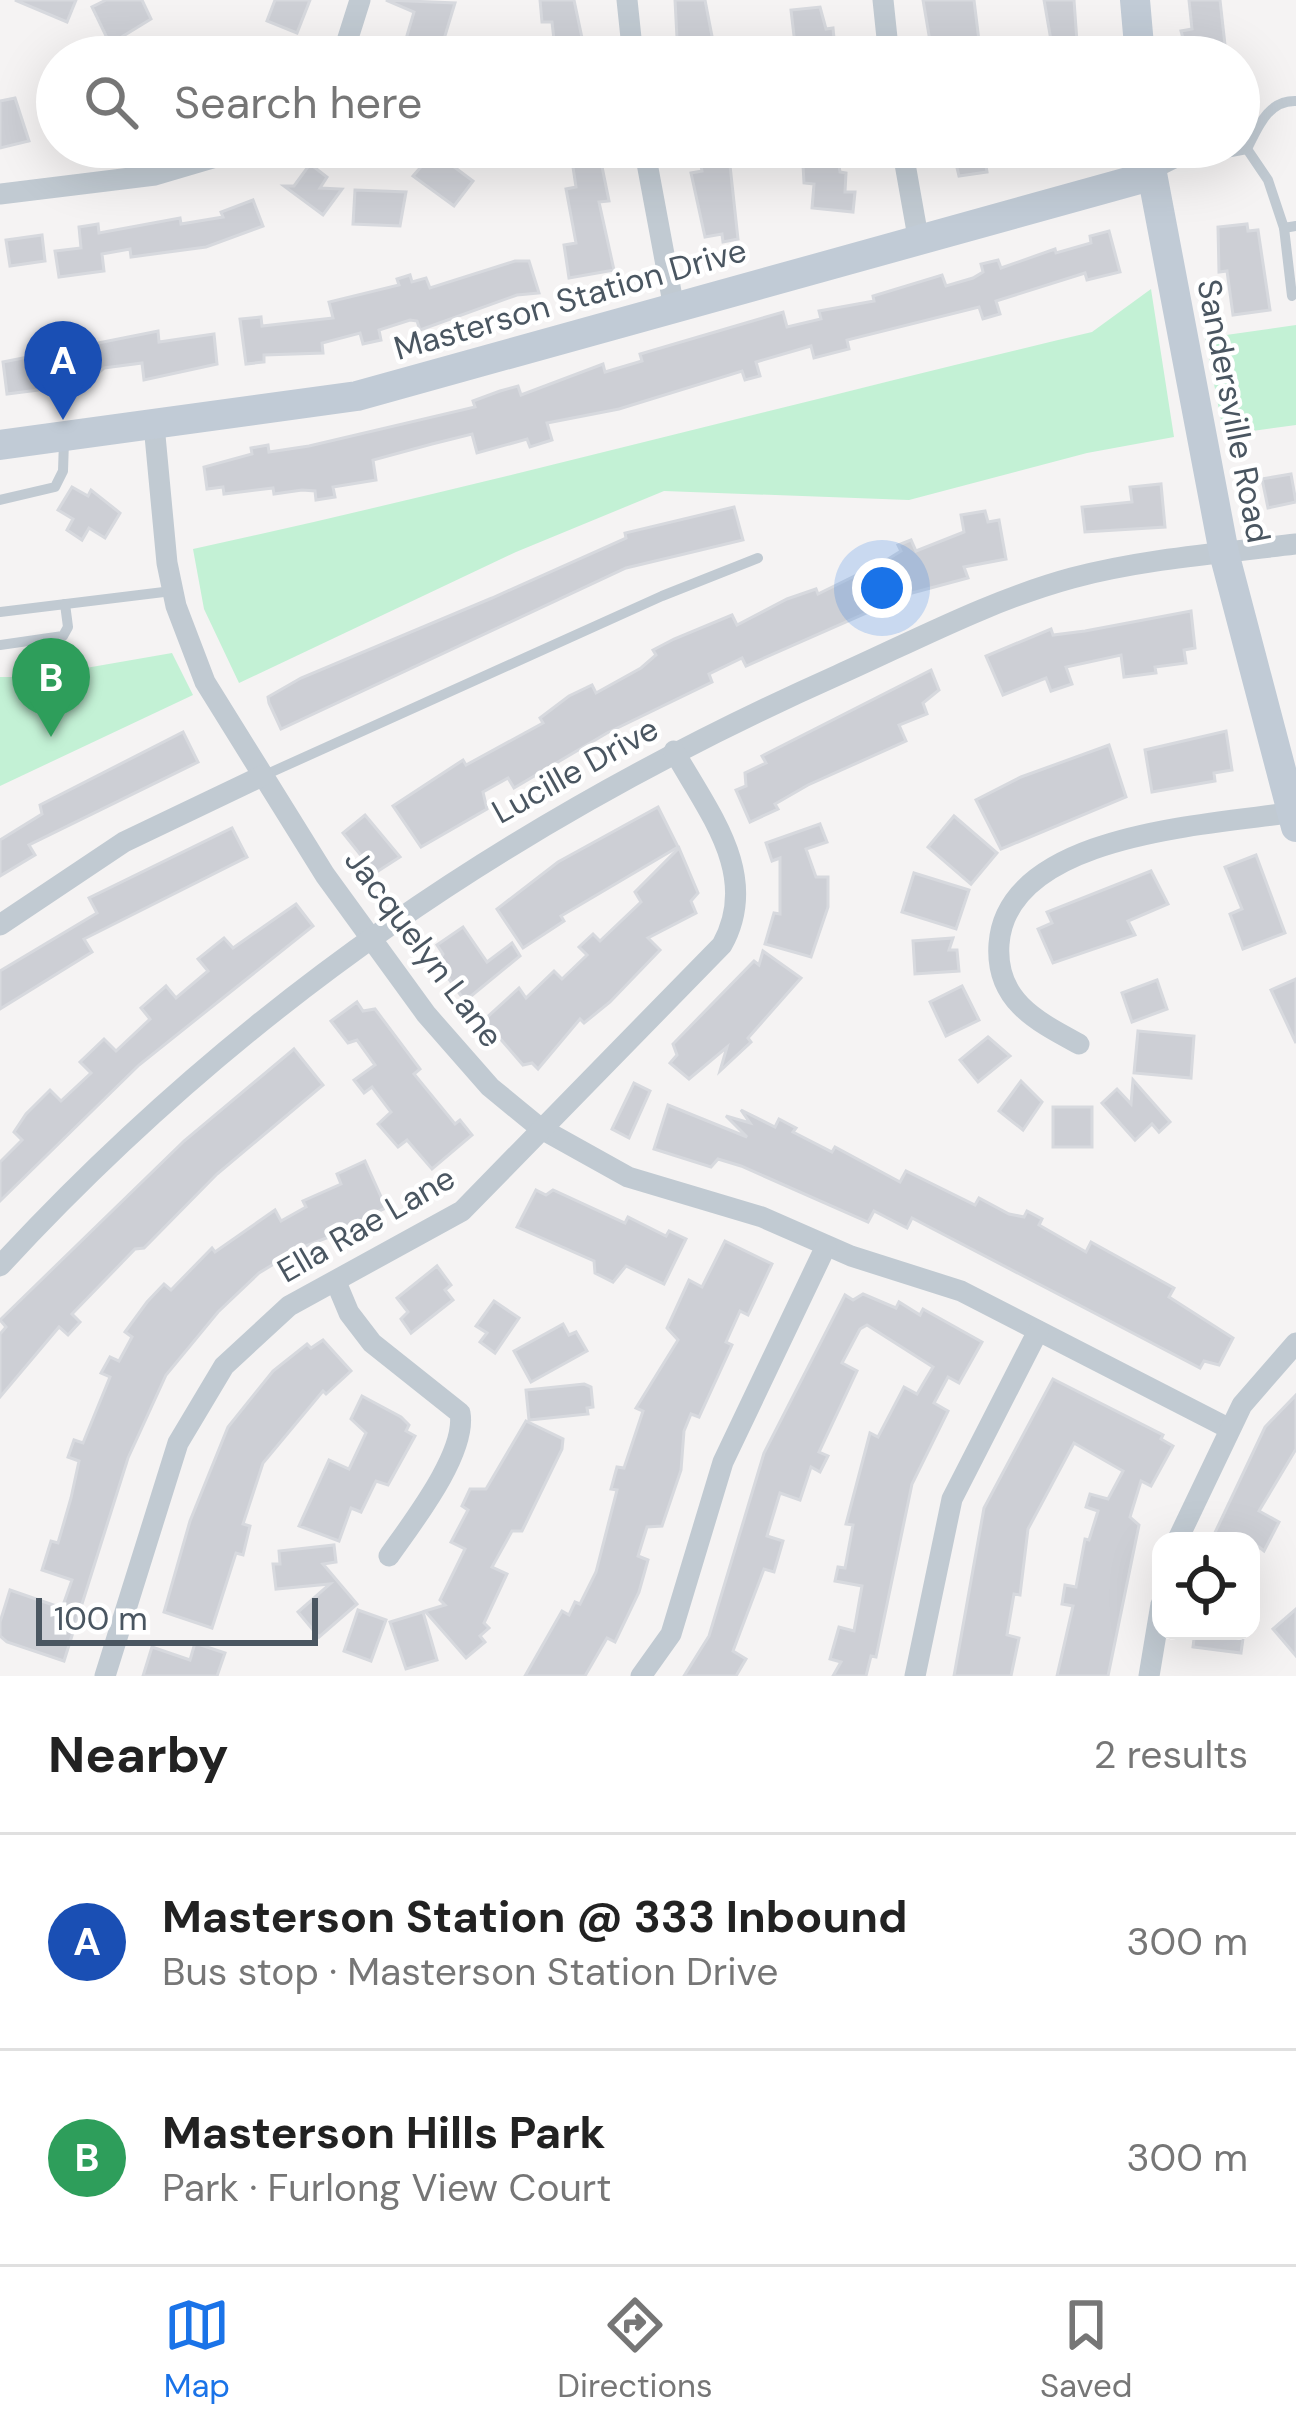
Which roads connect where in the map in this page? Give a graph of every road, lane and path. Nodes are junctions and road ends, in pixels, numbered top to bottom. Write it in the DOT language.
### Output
graph roads {
  1 [pos="360,0"];
  2 [pos="627,0"];
  3 [pos="883,0"];
  4 [pos="1135,0"];
  5 [pos="349,36"];
  6 [pos="631,36"];
  7 [pos="887,36"];
  8 [pos="1138,36"];
  9 [pos="1296,101"];
  10 [pos="1260,124"];
  11 [pos="179,168"];
  12 [pos="648,168"];
  13 [pos="906,168"];
  14 [pos="1130,168"];
  15 [pos="1149,168"];
  16 [pos="1260,168"];
  17 [pos="0,194"];
  18 [pos="1290,227"];
  19 [pos="918,237"];
  20 [pos="1292,296"];
  21 [pos="674,308"];
  22 [pos="154,425"];
  23 [pos="65,435"];
  24 [pos="0,445"];
  25 [pos="0,500"];
  26 [pos="1296,544"];
  27 [pos="1224,553"];
  28 [pos="758,558"];
  29 [pos="172,591"];
  30 [pos="65,604"];
  31 [pos="0,612"];
  32 [pos="0,645"];
  33 [pos="674,751"];
  34 [pos="262,776"];
  35 [pos="1294,817"];
  36 [pos="0,926"];
  37 [pos="374,937"];
  38 [pos="1079,1043"];
  39 [pos="540,1128"];
  40 [pos="826,1246"];
  41 [pos="0,1266"];
  42 [pos="336,1282"];
  43 [pos="1038,1331"];
  44 [pos="1296,1343"];
  45 [pos="1228,1428"];
  46 [pos="1181,1532"];
  47 [pos="389,1556"];
  48 [pos="1155,1640"];
  49 [pos="105,1676"];
  50 [pos="640,1676"];
  51 [pos="915,1676"];
  52 [pos="1149,1676"];
  1 -- 5 [label="street"];
  2 -- 6 [label="street"];
  3 -- 7 [label="street"];
  4 -- 8 [label="street"];
  9 -- 10 [label="lane"];
  11 -- 17 [label="street"];
  12 -- 21 [label="street"];
  13 -- 19 [label="street"];
  14 -- 19 [label="street, Masterson Station Drive"];
  15 -- 27 [label="street, Sandersville Road"];
  16 -- 18 [label="lane"];
  18 -- 20 [label="lane"];
  19 -- 21 [label="street, Masterson Station Drive"];
  21 -- 22 [label="street, Masterson Station Drive"];
  22 -- 23 [label="street, Masterson Station Drive"];
  22 -- 29 [label="street, Jacquelyn Lane"];
  23 -- 24 [label="street, Masterson Station Drive"];
  23 -- 25 [label="lane"];
  26 -- 27 [label="street, Lucille Drive"];
  27 -- 33 [label="street, Lucille Drive"];
  27 -- 35 [label="street, Sandersville Road"];
  28 -- 34 [label="lane"];
  29 -- 30 [label="lane"];
  29 -- 34 [label="street, Jacquelyn Lane"];
  30 -- 31 [label="lane"];
  30 -- 32 [label="lane"];
  33 -- 37 [label="street, Lucille Drive"];
  33 -- 39 [label="street, Ella Rae Lane"];
  34 -- 36 [label="street"];
  34 -- 37 [label="street, Jacquelyn Lane"];
  35 -- 38 [label="street"];
  37 -- 39 [label="street, Jacquelyn Lane"];
  37 -- 41 [label="street, Lucille Drive"];
  39 -- 40 [label="street, Jacquelyn Lane"];
  39 -- 42 [label="street, Ella Rae Lane"];
  40 -- 43 [label="street, Jacquelyn Lane"];
  40 -- 50 [label="street"];
  42 -- 47 [label="street"];
  42 -- 49 [label="street, Ella Rae Lane"];
  43 -- 45 [label="street, Jacquelyn Lane"];
  43 -- 51 [label="street"];
  44 -- 45 [label="street"];
  45 -- 46 [label="street"];
  48 -- 52 [label="street"];
}
